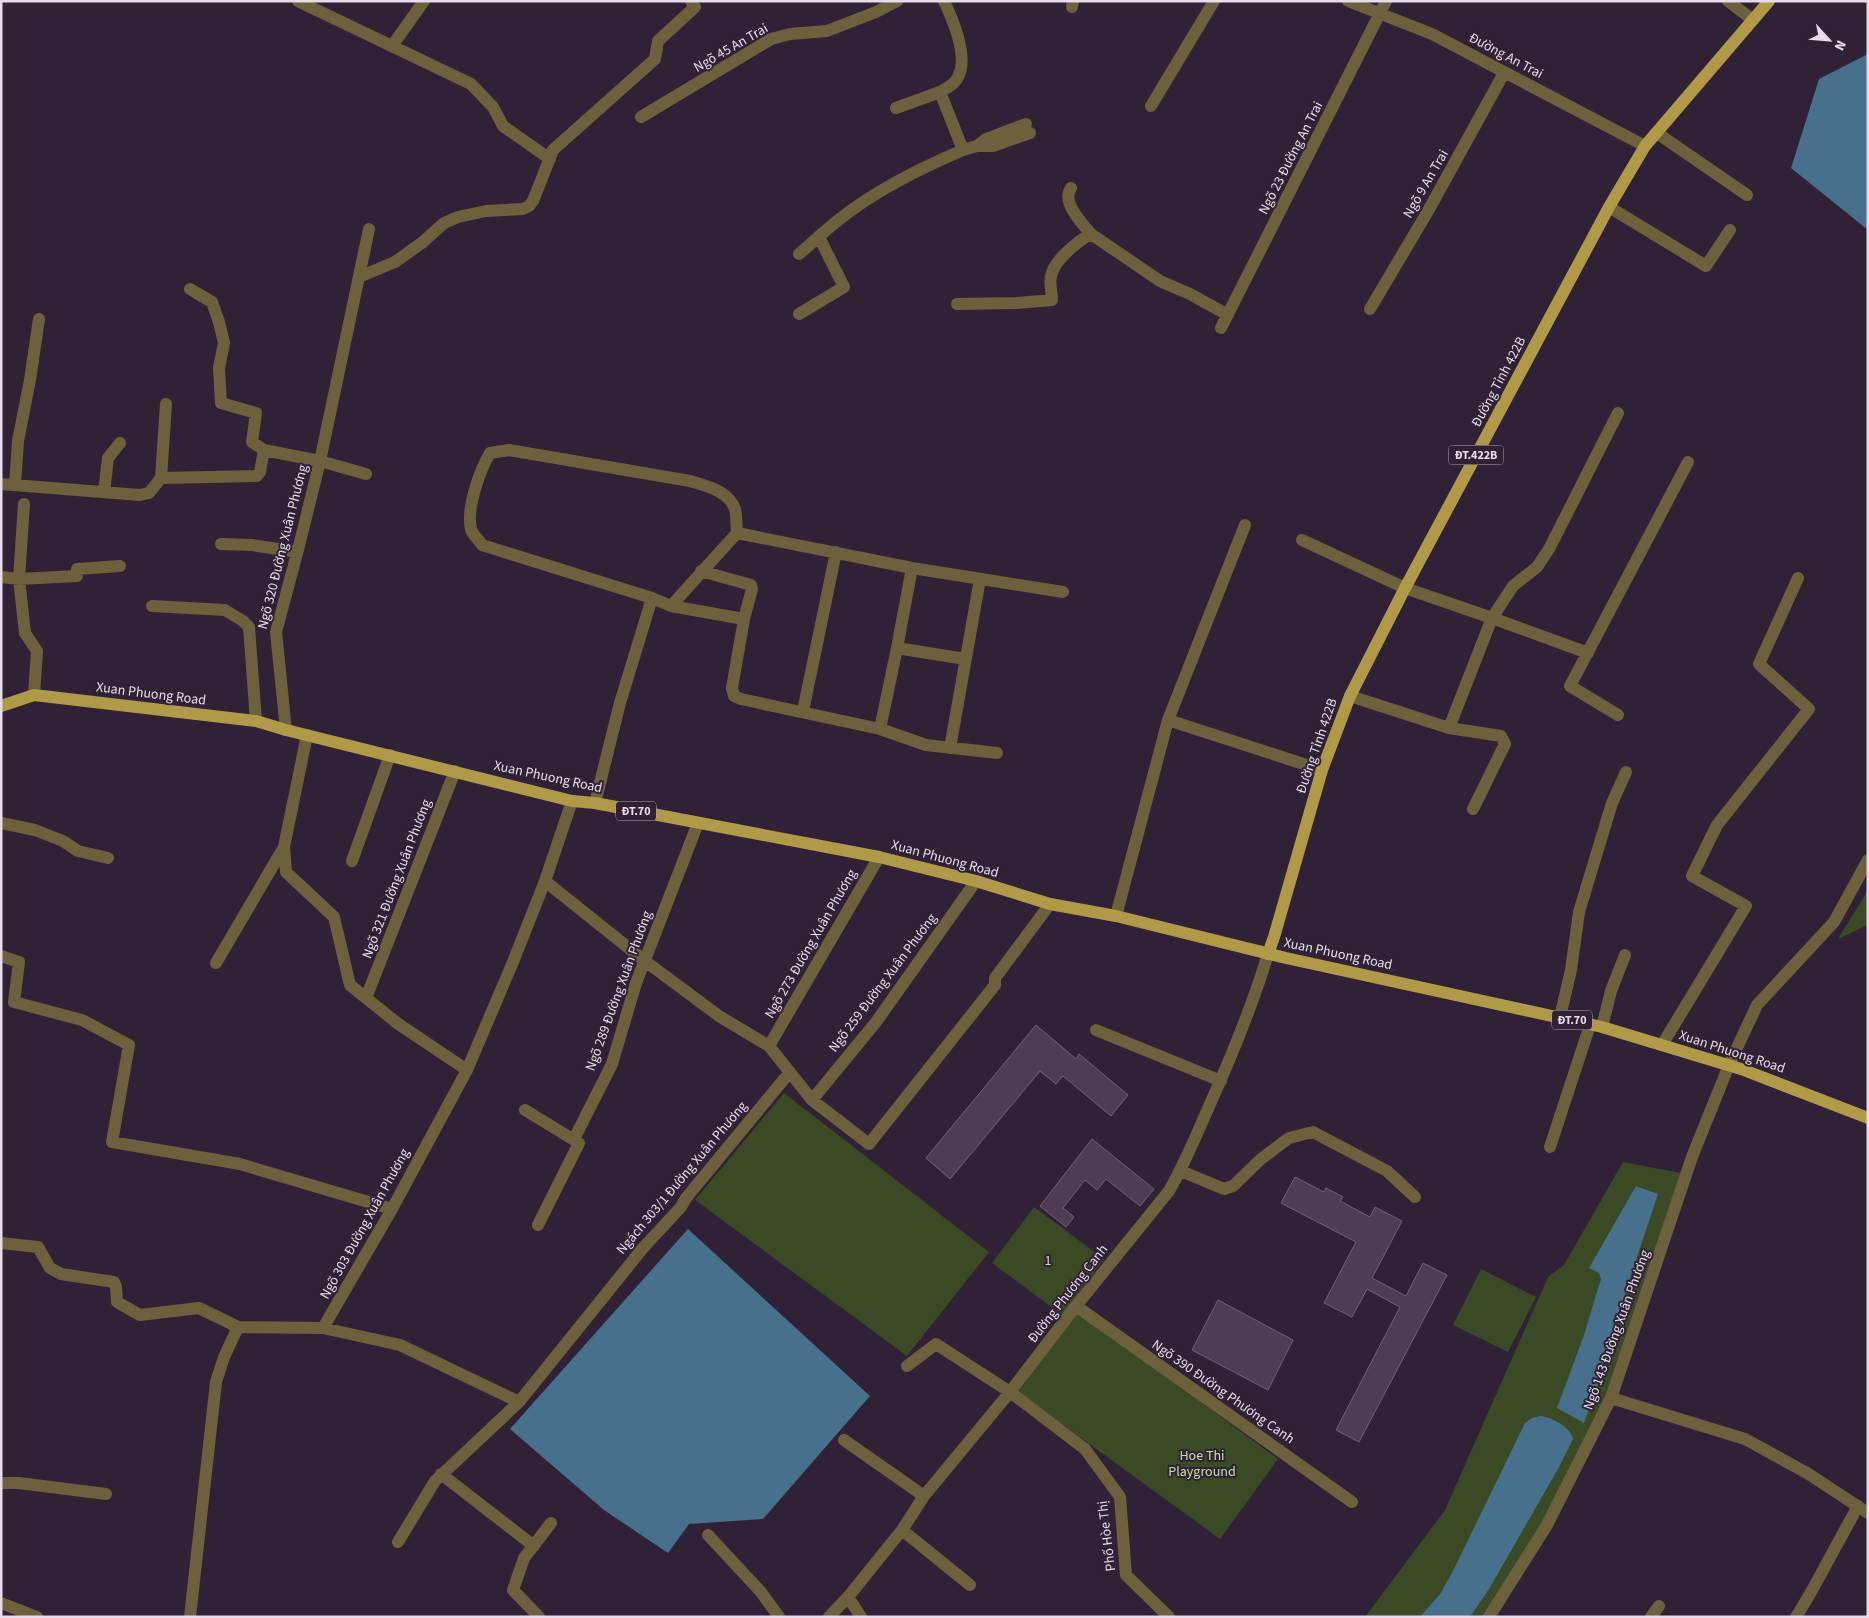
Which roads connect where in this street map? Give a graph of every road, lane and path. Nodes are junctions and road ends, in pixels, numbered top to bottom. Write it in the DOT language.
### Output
graph roads {
  1 [pos="298,1"];
  2 [pos="424,1"];
  3 [pos="691,1"];
  4 [pos="897,1"];
  5 [pos="944,1"];
  6 [pos="1214,1"];
  7 [pos="1348,1"];
  8 [pos="1386,1"];
  9 [pos="1728,1"];
  10 [pos="1769,1"];
  11 [pos="1380,14"];
  12 [pos="1753,20"];
  13 [pos="392,46"];
  14 [pos="1504,73"];
  15 [pos="940,92"];
  16 [pos="1151,106"];
  17 [pos="896,108"];
  18 [pos="641,117"];
  19 [pos="1028,129"];
  20 [pos="1657,133"];
  21 [pos="1646,146"];
  22 [pos="963,150"];
  23 [pos="550,159"];
  24 [pos="1071,188"];
  25 [pos="1747,195"];
  26 [pos="1610,207"];
  27 [pos="369,229"];
  28 [pos="1730,230"];
  29 [pos="1091,234"];
  30 [pos="819,237"];
  31 [pos="799,254"];
  32 [pos="359,277"];
  33 [pos="190,289"];
  34 [pos="957,304"];
  35 [pos="1370,309"];
  36 [pos="799,314"];
  37 [pos="1228,315"];
  38 [pos="39,319"];
  39 [pos="1222,328"];
  40 [pos="166,404"];
  41 [pos="1618,413"];
  42 [pos="120,443"];
  43 [pos="264,450"];
  44 [pos="320,461"];
  45 [pos="1688,462"];
  46 [pos="366,474"];
  47 [pos="161,478"];
  48 [pos="1,484"];
  49 [pos="15,485"];
  50 [pos="104,492"];
  51 [pos="24,504"];
  52 [pos="1245,525"];
  53 [pos="737,532"];
  54 [pos="1302,540"];
  55 [pos="221,544"];
  56 [pos="297,552"];
  57 [pos="836,552"];
  58 [pos="120,566"];
  59 [pos="912,568"];
  60 [pos="701,570"];
  61 [pos="1,576"];
  62 [pos="1798,578"];
  63 [pos="19,579"];
  64 [pos="980,579"];
  65 [pos="1405,588"];
  66 [pos="1063,592"];
  67 [pos="652,598"];
  68 [pos="152,606"];
  69 [pos="671,606"];
  70 [pos="1492,618"];
  71 [pos="744,619"];
  72 [pos="898,648"];
  73 [pos="1588,653"];
  74 [pos="965,659"];
  75 [pos="34,695"];
  76 [pos="1350,696"];
  77 [pos="1,706"];
  78 [pos="803,711"];
  79 [pos="1618,715"];
  80 [pos="1168,720"];
  81 [pos="256,721"];
  82 [pos="1448,728"];
  83 [pos="880,729"];
  84 [pos="286,730"];
  85 [pos="307,735"];
  86 [pos="950,748"];
  87 [pos="997,753"];
  88 [pos="390,755"];
  89 [pos="1322,770"];
  90 [pos="455,771"];
  91 [pos="1626,772"];
  92 [pos="572,800"];
  93 [pos="595,803"];
  94 [pos="1473,809"];
  95 [pos="1,823"];
  96 [pos="698,823"];
  97 [pos="284,847"];
  98 [pos="879,857"];
  99 [pos="108,858"];
  100 [pos="1868,860"];
  101 [pos="352,861"];
  102 [pos="545,881"];
  103 [pos="976,881"];
  104 [pos="1050,904"];
  105 [pos="1116,916"];
  106 [pos="1268,954"];
  107 [pos="1625,955"];
  108 [pos="1,956"];
  109 [pos="645,961"];
  110 [pos="216,963"];
  111 [pos="366,998"];
  112 [pos="1560,1018"];
  113 [pos="1596,1026"];
  114 [pos="1096,1030"];
  115 [pos="1662,1045"];
  116 [pos="769,1046"];
  117 [pos="1729,1065"];
  118 [pos="467,1070"];
  119 [pos="790,1072"];
  120 [pos="1221,1081"];
  121 [pos="812,1100"];
  122 [pos="525,1110"];
  123 [pos="1868,1118"];
  124 [pos="574,1139"];
  125 [pos="1550,1147"];
  126 [pos="1181,1171"];
  127 [pos="1415,1197"];
  128 [pos="392,1209"];
  129 [pos="538,1225"];
  130 [pos="1,1242"];
  131 [pos="1076,1306"];
  132 [pos="238,1327"];
  133 [pos="323,1328"];
  134 [pos="907,1366"];
  135 [pos="1010,1392"];
  136 [pos="1611,1398"];
  137 [pos="519,1402"];
  138 [pos="844,1440"];
  139 [pos="441,1474"];
  140 [pos="1,1483"];
  141 [pos="106,1494"];
  142 [pos="924,1496"];
  143 [pos="1352,1502"];
  144 [pos="1863,1510"];
  145 [pos="550,1523"];
  146 [pos="902,1530"];
  147 [pos="708,1535"];
  148 [pos="398,1542"];
  149 [pos="534,1546"];
  150 [pos="970,1585"];
  151 [pos="848,1597"];
  152 [pos="1,1603"];
  153 [pos="1659,1606"];
  154 [pos="37,1617"];
  155 [pos="190,1617"];
  156 [pos="539,1617"];
  157 [pos="779,1617"];
  158 [pos="829,1617"];
  159 [pos="861,1617"];
  160 [pos="1169,1617"];
  161 [pos="1489,1617"];
  162 [pos="1651,1617"];
  163 [pos="1796,1617"];
  1 -- 13 [label="street"];
  2 -- 13 [label="street"];
  3 -- 23 [label="street"];
  4 -- 18 [label="street, Ngõ 45 An Trai"];
  5 -- 15 [label="street"];
  6 -- 16 [label="street"];
  7 -- 11 [label="street, Đường An Trai"];
  8 -- 11 [label="street, Ngõ 23 Đường An Trai"];
  9 -- 12 [label="street"];
  10 -- 12 [label="main road, Đường Tỉnh 422B / ĐT.422B"];
  11 -- 14 [label="street, Đường An Trai"];
  11 -- 37 [label="street, Ngõ 23 Đường An Trai"];
  12 -- 20 [label="main road, Đường Tỉnh 422B / ĐT.422B"];
  13 -- 23 [label="street"];
  14 -- 21 [label="street, Đường An Trai"];
  14 -- 35 [label="street, Ngõ 9 An Trai"];
  15 -- 17 [label="street"];
  15 -- 22 [label="street"];
  19 -- 22 [label="street"];
  20 -- 21 [label="main road, Đường Tỉnh 422B / ĐT.422B"];
  20 -- 25 [label="street"];
  21 -- 26 [label="main road, Đường Tỉnh 422B / ĐT.422B"];
  22 -- 30 [label="street"];
  23 -- 32 [label="street"];
  24 -- 29 [label="street"];
  26 -- 28 [label="street"];
  26 -- 65 [label="main road, Đường Tỉnh 422B / ĐT.422B"];
  27 -- 32 [label="street, Ngõ 320 Đường Xuân Phương"];
  29 -- 34 [label="street"];
  29 -- 37 [label="street"];
  30 -- 31 [label="street"];
  30 -- 36 [label="street"];
  32 -- 44 [label="street, Ngõ 320 Đường Xuân Phương"];
  33 -- 43 [label="street"];
  37 -- 39 [label="street, Ngõ 23 Đường An Trai"];
  38 -- 49 [label="street"];
  40 -- 47 [label="street"];
  41 -- 70 [label="street"];
  42 -- 50 [label="street"];
  43 -- 44 [label="street, Ngõ 320 Đường Xuân Phương"];
  43 -- 47 [label="street"];
  44 -- 46 [label="street"];
  44 -- 56 [label="street, Ngõ 320 Đường Xuân Phương"];
  45 -- 73 [label="street"];
  47 -- 50 [label="street"];
  48 -- 49 [label="street"];
  49 -- 50 [label="street"];
  51 -- 63 [label="street"];
  52 -- 80 [label="street"];
  53 -- 57 [label="street"];
  53 -- 60 [label="street"];
  53 -- 67 [label="street"];
  54 -- 65 [label="street"];
  55 -- 56 [label="street"];
  56 -- 84 [label="street, Ngõ 320 Đường Xuân Phương"];
  57 -- 59 [label="street"];
  57 -- 78 [label="street"];
  58 -- 63 [label="street"];
  59 -- 64 [label="street"];
  59 -- 72 [label="street"];
  60 -- 69 [label="street"];
  60 -- 71 [label="street"];
  61 -- 63 [label="street"];
  62 -- 115 [label="street"];
  63 -- 75 [label="street"];
  64 -- 66 [label="street"];
  64 -- 74 [label="street"];
  65 -- 70 [label="street"];
  65 -- 76 [label="main road, Đường Tỉnh 422B / ĐT.422B"];
  67 -- 69 [label="street"];
  67 -- 93 [label="street"];
  68 -- 81 [label="street"];
  69 -- 71 [label="street"];
  70 -- 73 [label="street"];
  70 -- 82 [label="street"];
  71 -- 78 [label="street"];
  72 -- 74 [label="street"];
  72 -- 83 [label="street"];
  73 -- 79 [label="street"];
  74 -- 86 [label="street"];
  75 -- 77 [label="main road, Xuan Phuong Road / ĐT.70"];
  75 -- 81 [label="main road, Xuan Phuong Road / ĐT.70"];
  76 -- 82 [label="street"];
  76 -- 89 [label="main road, Đường Tỉnh 422B / ĐT.422B"];
  78 -- 83 [label="street"];
  80 -- 89 [label="street"];
  80 -- 105 [label="street"];
  81 -- 84 [label="main road, Xuan Phuong Road / ĐT.70"];
  82 -- 94 [label="street"];
  83 -- 86 [label="street"];
  84 -- 85 [label="main road, Xuan Phuong Road / ĐT.70"];
  85 -- 88 [label="main road, Xuan Phuong Road / ĐT.70"];
  85 -- 97 [label="street"];
  86 -- 87 [label="street"];
  88 -- 90 [label="main road, Xuan Phuong Road / ĐT.70"];
  88 -- 101 [label="street"];
  89 -- 106 [label="main road, Đường Tỉnh 422B / ĐT.422B"];
  90 -- 92 [label="main road, Xuan Phuong Road / ĐT.70"];
  90 -- 111 [label="street, Ngõ 321 Đường Xuân Phương"];
  91 -- 112 [label="street"];
  92 -- 93 [label="main road, Xuan Phuong Road / ĐT.70"];
  92 -- 102 [label="street, Ngõ 303 Đường Xuân Phương"];
  93 -- 96 [label="main road, Xuan Phuong Road / ĐT.70"];
  95 -- 99 [label="street"];
  96 -- 98 [label="main road, Xuan Phuong Road / ĐT.70"];
  96 -- 109 [label="street, Ngõ 289 Đường Xuân Phương"];
  97 -- 110 [label="street"];
  97 -- 111 [label="street"];
  98 -- 103 [label="main road, Xuan Phuong Road / ĐT.70"];
  98 -- 116 [label="street, Ngõ 273 Đường Xuân Phương"];
  100 -- 117 [label="street, Ngõ 143 Đường Xuân Phương"];
  102 -- 109 [label="street"];
  102 -- 118 [label="street, Ngõ 303 Đường Xuân Phương"];
  103 -- 104 [label="main road, Xuan Phuong Road / ĐT.70"];
  103 -- 121 [label="street, Ngõ 259 Đường Xuân Phương"];
  104 -- 105 [label="main road, Xuan Phuong Road / ĐT.70"];
  104 -- 121 [label="street"];
  105 -- 106 [label="main road, Xuan Phuong Road / ĐT.70"];
  106 -- 112 [label="main road, Xuan Phuong Road / ĐT.70"];
  106 -- 120 [label="street, Đường Phương Canh"];
  107 -- 113 [label="street"];
  108 -- 128 [label="street"];
  109 -- 116 [label="street"];
  109 -- 124 [label="street, Ngõ 289 Đường Xuân Phương"];
  111 -- 118 [label="street"];
  112 -- 113 [label="main road, Xuan Phuong Road / ĐT.70"];
  113 -- 115 [label="main road, Xuan Phuong Road / ĐT.70"];
  113 -- 125 [label="street"];
  114 -- 120 [label="street"];
  115 -- 117 [label="main road, Xuan Phuong Road / ĐT.70"];
  116 -- 119 [label="street"];
  117 -- 123 [label="main road, Xuan Phuong Road / ĐT.70"];
  117 -- 136 [label="street, Ngõ 143 Đường Xuân Phương"];
  118 -- 128 [label="street, Ngõ 303 Đường Xuân Phương"];
  119 -- 121 [label="street"];
  119 -- 137 [label="street, Ngách 303/1 Đường Xuân Phương"];
  120 -- 126 [label="street, Đường Phương Canh"];
  122 -- 124 [label="street"];
  124 -- 129 [label="street, Ngõ 289 Đường Xuân Phương"];
  126 -- 127 [label="street"];
  126 -- 131 [label="street, Đường Phương Canh"];
  128 -- 133 [label="street, Ngõ 303 Đường Xuân Phương"];
  130 -- 132 [label="street"];
  131 -- 135 [label="street, Đường Phương Canh"];
  131 -- 143 [label="street, Ngõ 390 Đường Phương Canh"];
  132 -- 133 [label="street"];
  132 -- 155 [label="street"];
  133 -- 137 [label="street"];
  134 -- 135 [label="street, Phố Hòe Thị"];
  135 -- 142 [label="street, Đường Phương Canh"];
  135 -- 160 [label="street, Phố Hòe Thị"];
  136 -- 144 [label="street"];
  136 -- 161 [label="street, Ngõ 143 Đường Xuân Phương"];
  137 -- 139 [label="street, Ngách 303/1 Đường Xuân Phương"];
  138 -- 142 [label="street"];
  139 -- 148 [label="street, Ngách 303/1 Đường Xuân Phương"];
  139 -- 149 [label="street"];
  140 -- 141 [label="street"];
  142 -- 146 [label="street, Đường Phương Canh"];
  144 -- 163 [label="street"];
  145 -- 149 [label="street"];
  146 -- 150 [label="street"];
  146 -- 151 [label="street, Đường Phương Canh"];
  147 -- 157 [label="street"];
  149 -- 156 [label="street"];
  151 -- 158 [label="street, Đường Phương Canh"];
  151 -- 159 [label="street"];
  152 -- 154 [label="street"];
  153 -- 162 [label="street"];
}
